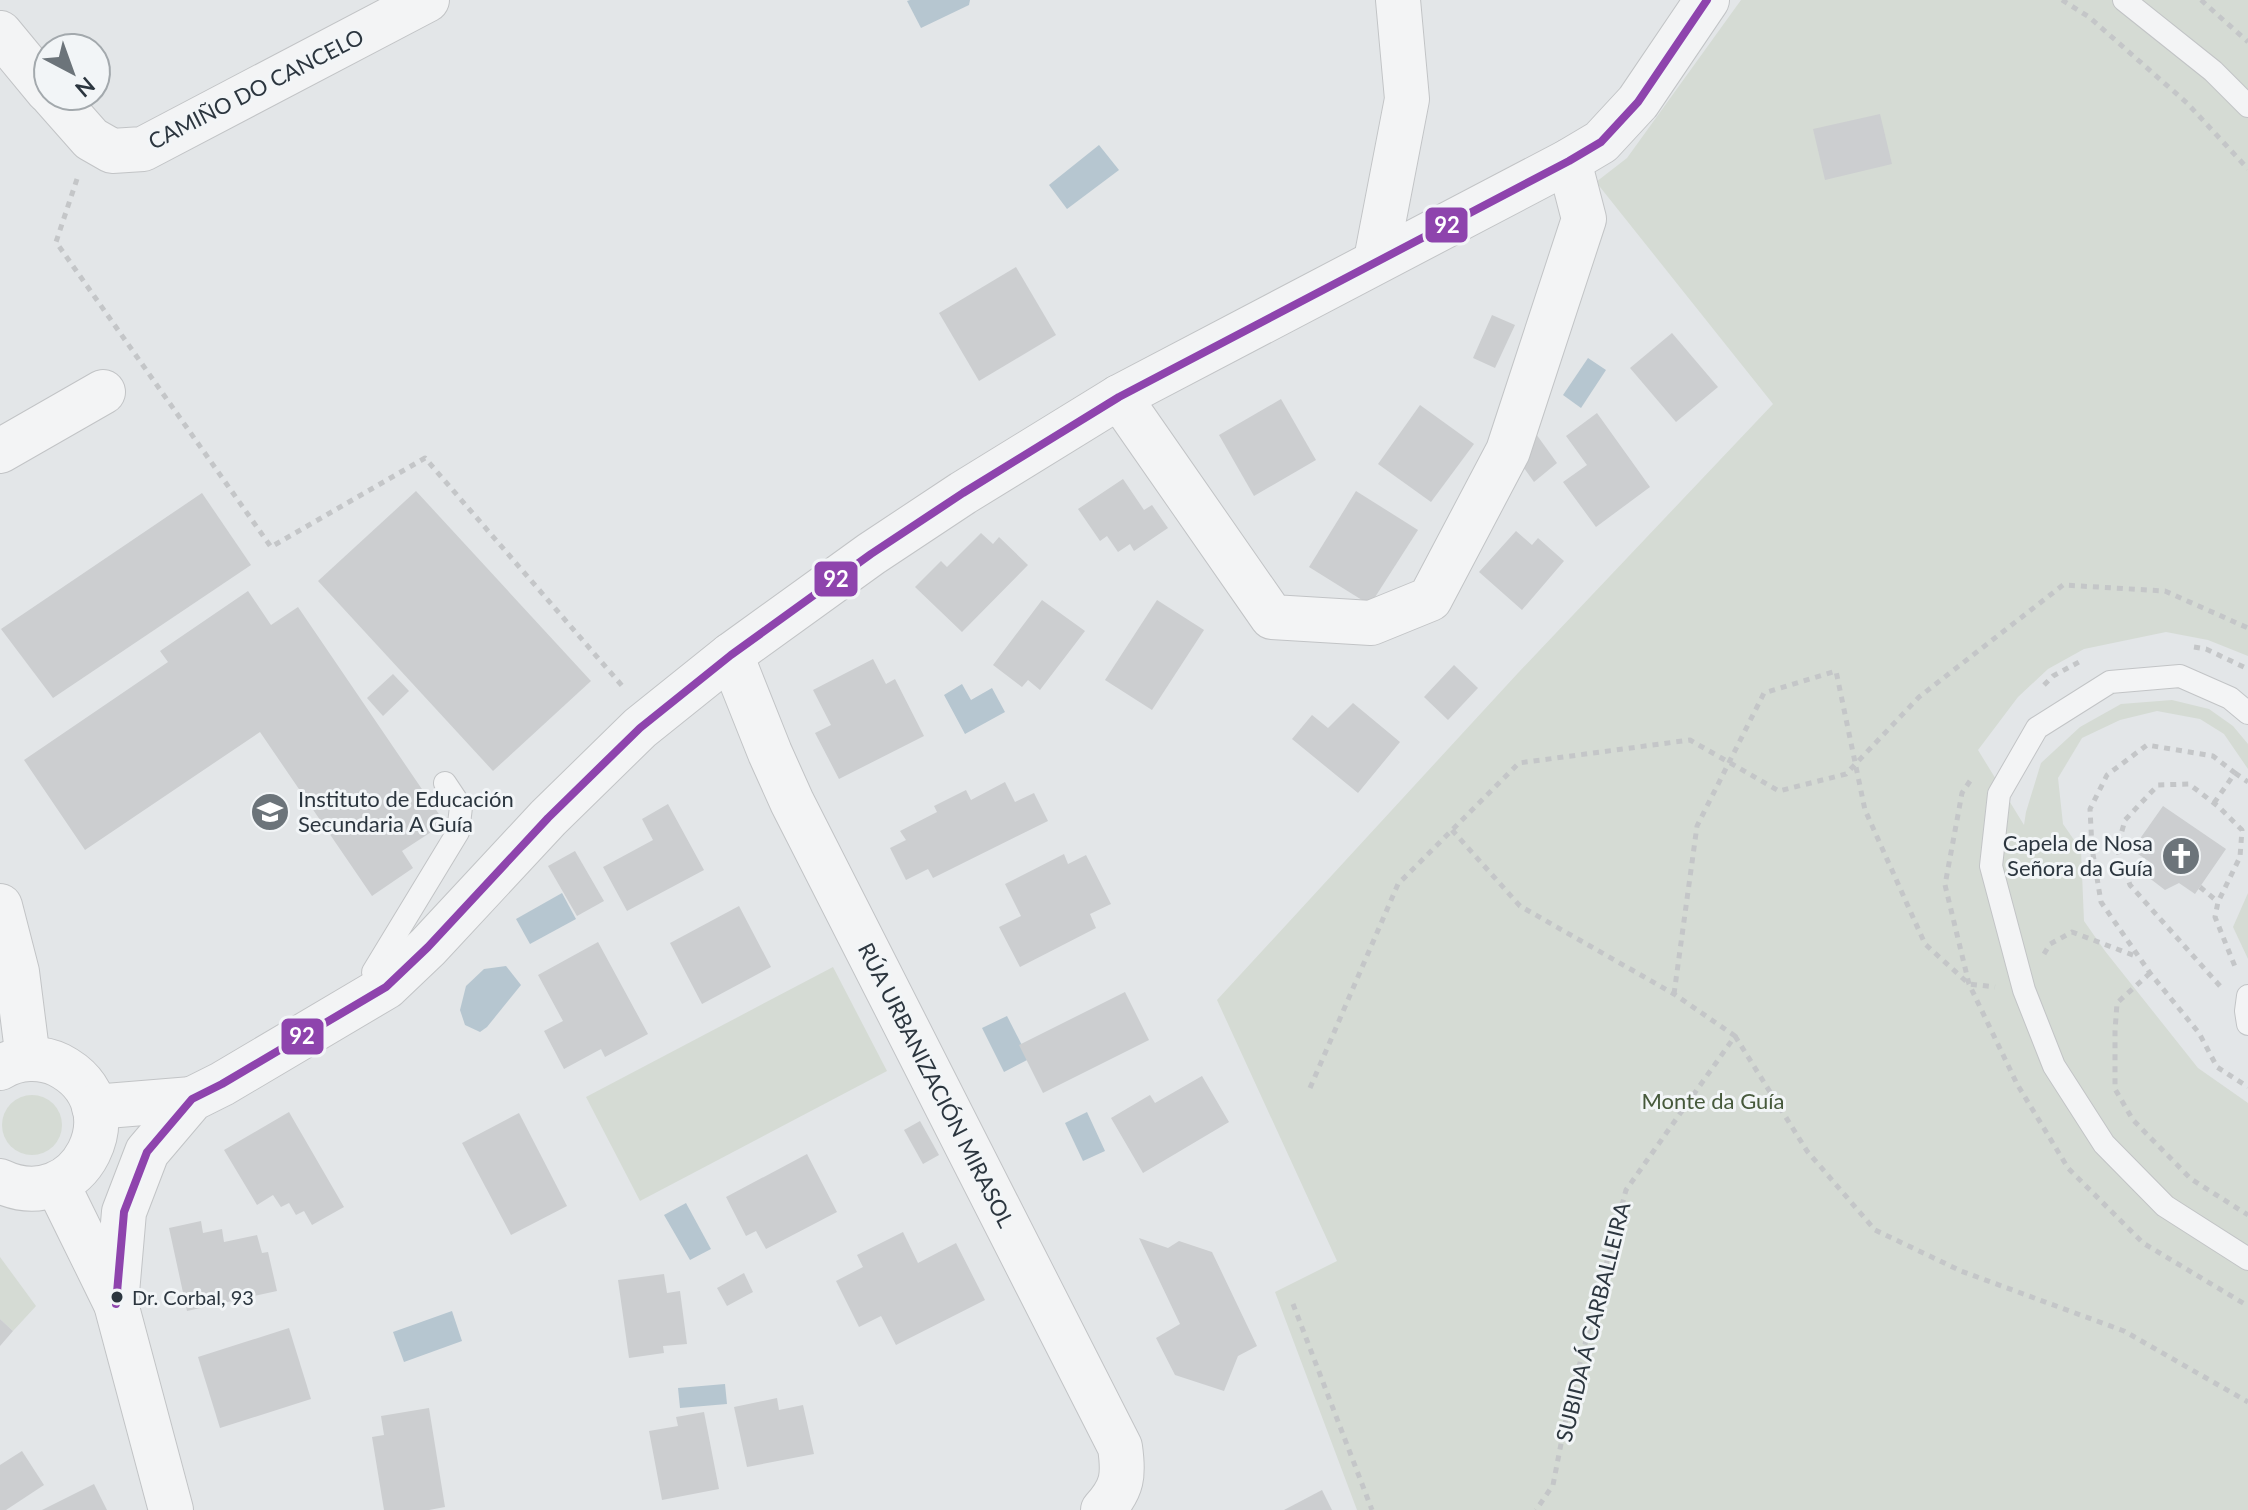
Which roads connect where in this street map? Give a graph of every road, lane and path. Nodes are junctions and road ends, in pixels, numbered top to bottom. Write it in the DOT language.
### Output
graph roads {
  1 [pos="427,0"];
  2 [pos="1398,0"];
  3 [pos="1707,0"];
  4 [pos="2062,0"];
  5 [pos="2124,0"];
  6 [pos="2201,0"];
  7 [pos="0,33"];
  8 [pos="2248,42"];
  9 [pos="32,72"];
  10 [pos="2248,106"];
  11 [pos="67,112"];
  12 [pos="91,139"];
  13 [pos="1569,161"];
  14 [pos="2248,169"];
  15 [pos="1376,260"];
  16 [pos="103,392"];
  17 [pos="1119,397"];
  18 [pos="0,451"];
  19 [pos="2248,628"];
  20 [pos="731,655"];
  21 [pos="2248,713"];
  22 [pos="652,718"];
  23 [pos="1729,763"];
  24 [pos="1856,764"];
  25 [pos="2235,773"];
  26 [pos="2248,782"];
  27 [pos="445,783"];
  28 [pos="2214,803"];
  29 [pos="1452,830"];
  30 [pos="2200,887"];
  31 [pos="2218,902"];
  32 [pos="2,920"];
  33 [pos="2138,957"];
  34 [pos="2150,973"];
  35 [pos="386,987"];
  36 [pos="2221,988"];
  37 [pos="2244,988"];
  38 [pos="2024,990"];
  39 [pos="1674,994"];
  40 [pos="2248,1024"];
  41 [pos="1735,1036"];
  42 [pos="14,1063"];
  43 [pos="2248,1087"];
  44 [pos="1310,1088"];
  45 [pos="192,1099"];
  46 [pos="94,1107"];
  47 [pos="0,1181"];
  48 [pos="57,1184"];
  49 [pos="2248,1215"];
  50 [pos="2248,1259"];
  51 [pos="116,1304"];
  52 [pos="1293,1304"];
  53 [pos="2248,1402"];
  54 [pos="171,1510"];
  55 [pos="1103,1510"];
  56 [pos="1372,1510"];
  57 [pos="1536,1510"];
  1 -- 12 [label="street, CAMIÑO DO CANCELO"];
  2 -- 15 [label="street"];
  3 -- 13 [label="street"];
  4 -- 14 [label="path"];
  5 -- 10 [label="lane"];
  6 -- 8 [label="path"];
  7 -- 9 [label="street"];
  11 -- 12 [label="street"];
  12 -- 22 [label="path"];
  13 -- 15 [label="street"];
  13 -- 17 [label="street"];
  15 -- 17 [label="street"];
  16 -- 18 [label="street"];
  17 -- 20 [label="street"];
  19 -- 24 [label="path"];
  20 -- 22 [label="street"];
  20 -- 55 [label="street, RÚA URBANIZACIÓN MIRASOL"];
  21 -- 38 [label="lane"];
  22 -- 35 [label="street"];
  23 -- 24 [label="path"];
  23 -- 24 [label="path"];
  23 -- 29 [label="path"];
  23 -- 39 [label="path"];
  24 -- 38 [label="path"];
  25 -- 26 [label="path"];
  25 -- 28 [label="path"];
  25 -- 33 [label="path"];
  27 -- 35 [label="lane"];
  28 -- 31 [label="path"];
  28 -- 36 [label="path"];
  29 -- 39 [label="path"];
  29 -- 44 [label="path"];
  30 -- 31 [label="path"];
  31 -- 37 [label="path"];
  32 -- 42 [label="street"];
  33 -- 34 [label="path"];
  33 -- 38 [label="path"];
  34 -- 43 [label="path"];
  34 -- 49 [label="path"];
  35 -- 45 [label="street"];
  37 -- 40 [label="lane"];
  38 -- 50 [label="lane"];
  39 -- 41 [label="path"];
  41 -- 53 [label="path"];
  41 -- 57 [label="path, SUBIDA Á CARBALLEIRA"];
  42 -- 46 [label="street"];
  45 -- 46 [label="street"];
  45 -- 51 [label="street"];
  46 -- 48 [label="street"];
  47 -- 48 [label="street"];
  48 -- 51 [label="street"];
  51 -- 54 [label="street"];
  52 -- 56 [label="path"];
}
